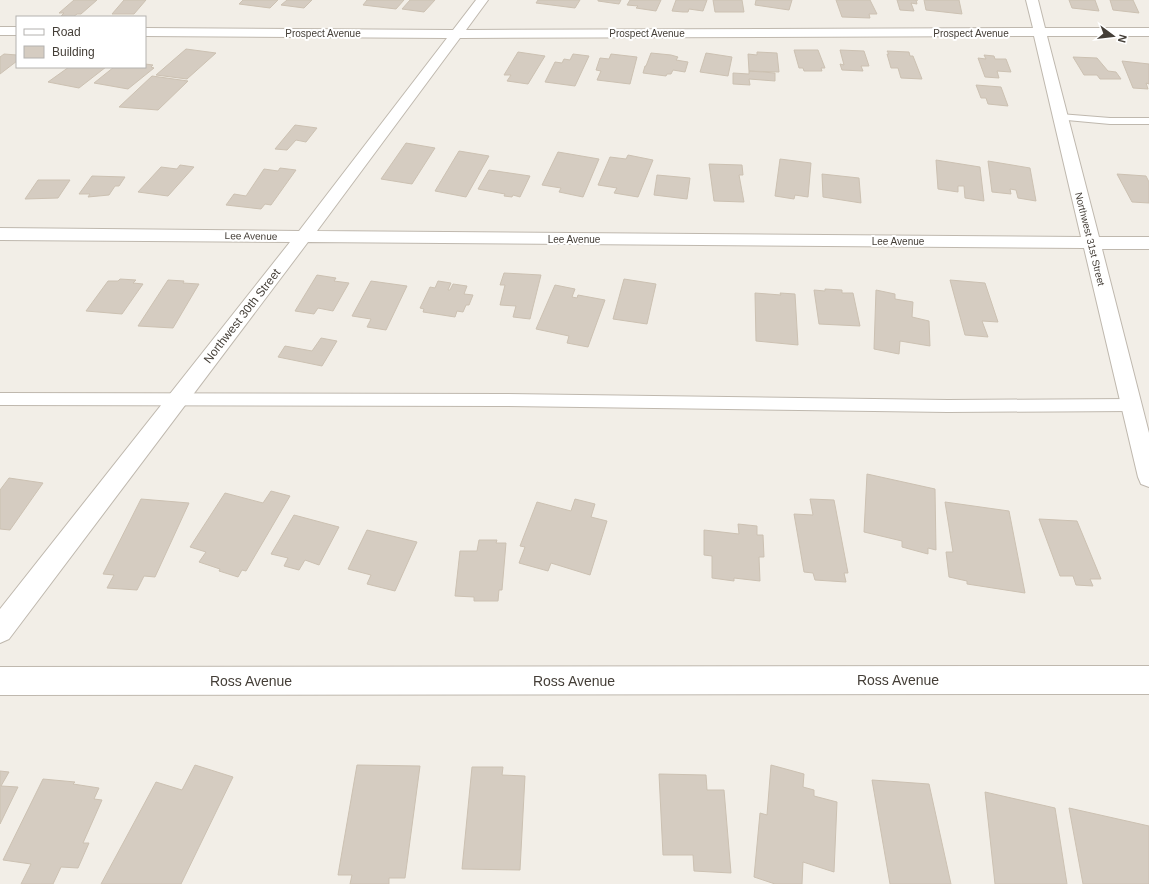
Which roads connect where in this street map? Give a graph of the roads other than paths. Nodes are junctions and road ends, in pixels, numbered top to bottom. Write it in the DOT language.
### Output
graph roads {
  1 [pos="482,0"];
  2 [pos="1032,0"];
  3 [pos="0,31"];
  4 [pos="16,31"];
  5 [pos="146,32"];
  6 [pos="1149,32"];
  7 [pos="1040,33"];
  8 [pos="457,34"];
  9 [pos="1060,117"];
  10 [pos="1149,121"];
  11 [pos="0,234"];
  12 [pos="303,237"];
  13 [pos="1091,243"];
  14 [pos="1149,243"];
  15 [pos="0,398"];
  16 [pos="178,399"];
  17 [pos="1131,405"];
  18 [pos="1149,477"];
  19 [pos="0,630"];
  20 [pos="1149,680"];
  21 [pos="0,681"];
  1 -- 8 [label="street, Northwest 30th Street"];
  2 -- 7 [label="street, Northwest 31st Street"];
  3 -- 4 [label="street"];
  5 -- 8 [label="street, Prospect Avenue"];
  6 -- 7 [label="street, Prospect Avenue"];
  7 -- 8 [label="street, Prospect Avenue"];
  7 -- 9 [label="street, Northwest 31st Street"];
  8 -- 12 [label="street, Northwest 30th Street"];
  9 -- 10 [label="lane"];
  9 -- 13 [label="street, Northwest 31st Street"];
  11 -- 12 [label="street, Lee Avenue"];
  12 -- 13 [label="street, Lee Avenue"];
  12 -- 16 [label="street, Northwest 30th Street"];
  13 -- 14 [label="street, Lee Avenue"];
  13 -- 17 [label="street, Northwest 31st Street"];
  15 -- 16 [label="lane"];
  16 -- 17 [label="lane"];
  16 -- 19 [label="street, Northwest 30th Street"];
  17 -- 18 [label="street, Northwest 31st Street"];
  20 -- 21 [label="street, Ross Avenue"];
}
